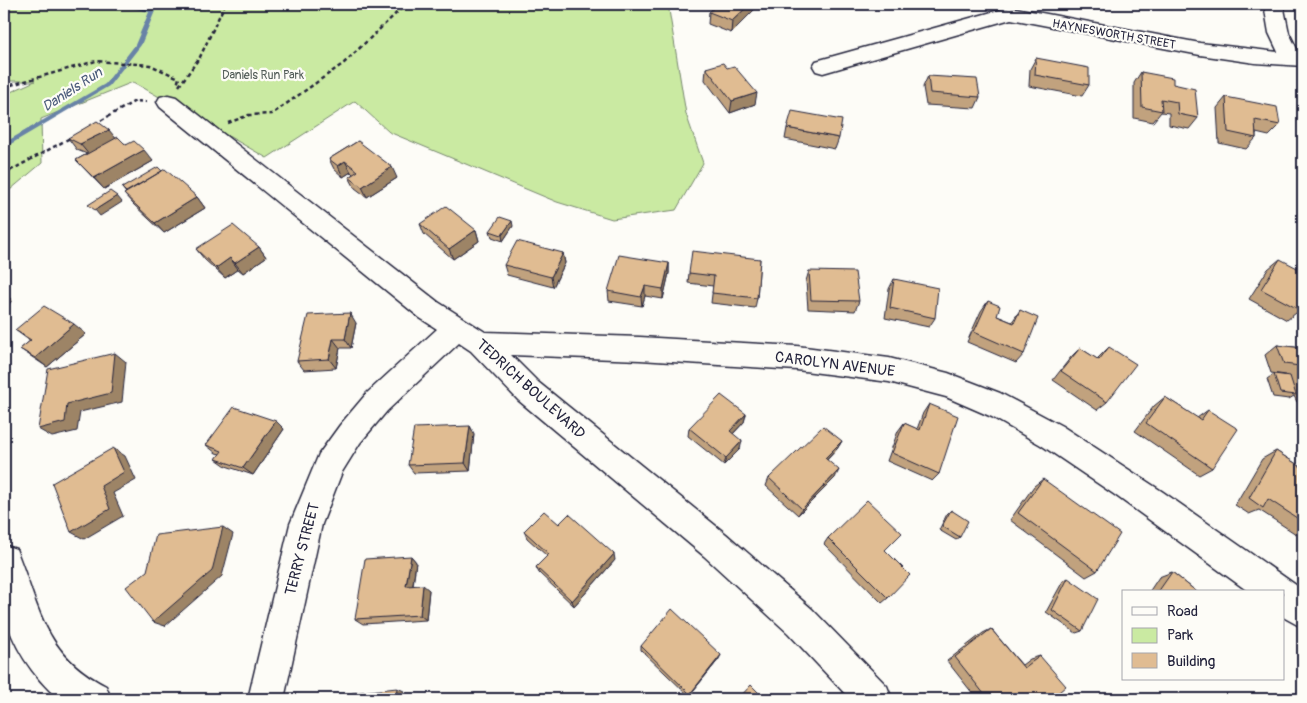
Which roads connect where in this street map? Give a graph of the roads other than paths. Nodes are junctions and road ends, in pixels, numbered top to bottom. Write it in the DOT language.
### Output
graph roads {
  1 [pos="1273,4"];
  2 [pos="1008,9"];
  3 [pos="1298,60"];
  4 [pos="823,66"];
  5 [pos="172,96"];
  6 [pos="469,336"];
  7 [pos="4,561"];
  8 [pos="1274,590"];
  9 [pos="1284,597"];
  10 [pos="1303,611"];
  11 [pos="92,699"];
  12 [pos="266,699"];
  13 [pos="874,699"];
  1 -- 3 [label="street"];
  2 -- 3 [label="street, HAYNESWORTH STREET"];
  2 -- 4 [label="street, HAYNESWORTH STREET"];
  5 -- 6 [label="street, TEDRICH BOULEVARD"];
  6 -- 8 [label="street, CAROLYN AVENUE"];
  6 -- 12 [label="street, TERRY STREET"];
  6 -- 13 [label="street, TEDRICH BOULEVARD"];
  7 -- 11 [label="street"];
  9 -- 10 [label="street"];
}
